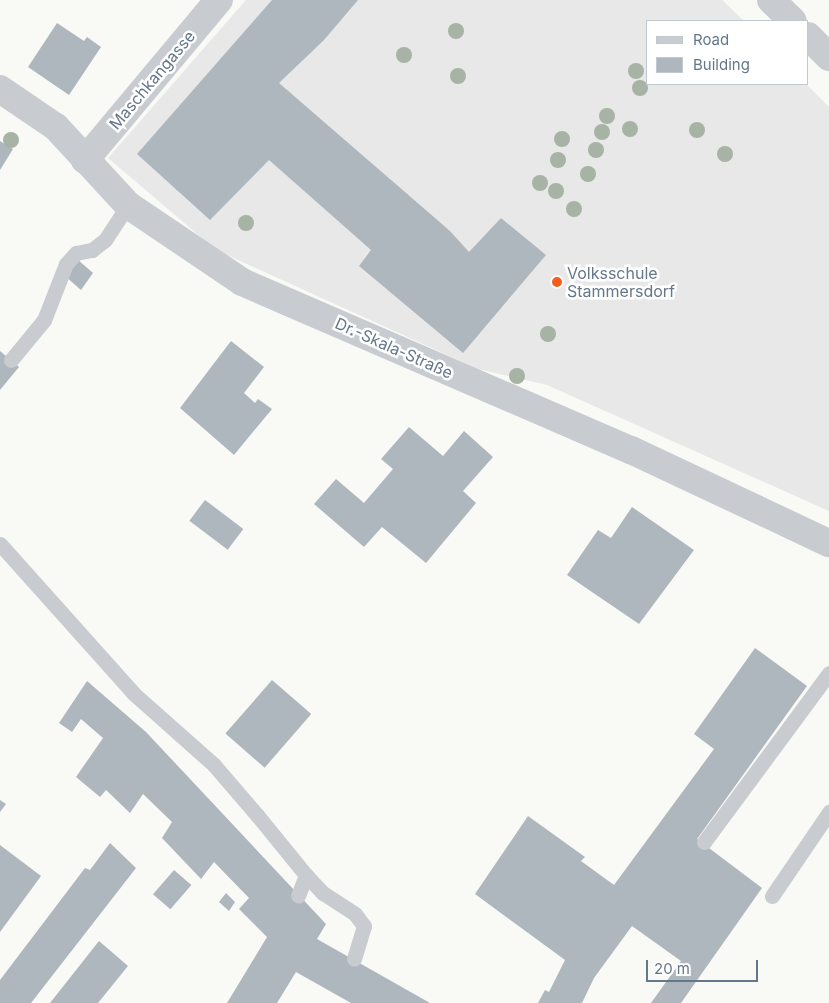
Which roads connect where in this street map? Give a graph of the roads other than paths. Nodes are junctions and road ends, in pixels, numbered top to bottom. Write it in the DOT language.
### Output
graph roads {
  1 [pos="219,0"];
  2 [pos="771,0"];
  3 [pos="792,20"];
  4 [pos="809,37"];
  5 [pos="829,57"];
  6 [pos="0,89"];
  7 [pos="84,160"];
  8 [pos="128,205"];
  9 [pos="11,360"];
  10 [pos="829,543"];
  11 [pos="0,544"];
  12 [pos="829,673"];
  13 [pos="829,812"];
  14 [pos="704,842"];
  15 [pos="306,875"];
  16 [pos="298,896"];
  17 [pos="772,896"];
  18 [pos="354,959"];
  1 -- 7 [label="street, Maschkangasse"];
  2 -- 3 [label="street"];
  4 -- 5 [label="street"];
  6 -- 7 [label="street, Dr.-Skala-Straße"];
  7 -- 8 [label="street, Dr.-Skala-Straße"];
  8 -- 9 [label="lane"];
  8 -- 10 [label="street, Dr.-Skala-Straße"];
  11 -- 15 [label="lane"];
  12 -- 14 [label="lane"];
  13 -- 17 [label="lane"];
  15 -- 16 [label="lane"];
  15 -- 18 [label="lane"];
}
